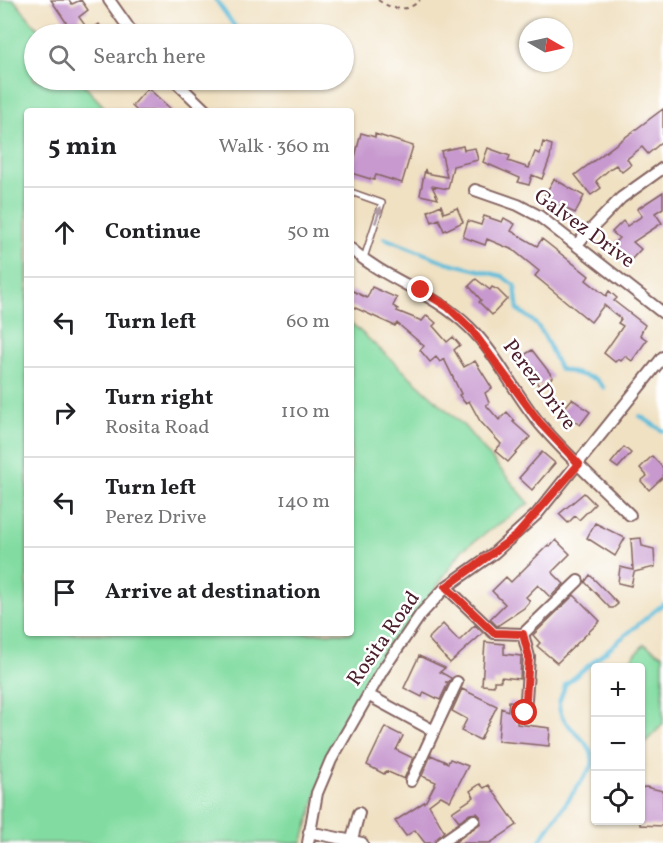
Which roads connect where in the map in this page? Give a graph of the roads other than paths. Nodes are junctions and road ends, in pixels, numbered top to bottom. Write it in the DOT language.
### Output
graph roads {
  1 [pos="109,0"];
  2 [pos="126,24"];
  3 [pos="184,90"];
  4 [pos="203,108"];
  5 [pos="663,168"];
  6 [pos="475,190"];
  7 [pos="354,193"];
  8 [pos="577,244"];
  9 [pos="354,252"];
  10 [pos="363,259"];
  11 [pos="663,313"];
  12 [pos="663,357"];
  13 [pos="579,464"];
  14 [pos="630,515"];
  15 [pos="578,580"];
  16 [pos="446,587"];
  17 [pos="523,634"];
  18 [pos="457,682"];
  19 [pos="368,695"];
  20 [pos="525,713"];
  21 [pos="434,731"];
  22 [pos="411,780"];
  23 [pos="359,813"];
  24 [pos="474,819"];
  25 [pos="309,837"];
  26 [pos="355,842"];
  27 [pos="441,843"];
  1 -- 2 [label="street"];
  3 -- 4 [label="street"];
  5 -- 8 [label="street"];
  6 -- 8 [label="street, Galvez Drive"];
  10 -- 7 [label="lane, one-way"];
  8 -- 11 [label="street, Galvez Drive"];
  9 -- 10 [label="street, Perez Drive"];
  10 -- 13 [label="street, Perez Drive"];
  12 -- 13 [label="street, Rosita Road"];
  13 -- 14 [label="street, Perez Drive"];
  13 -- 16 [label="street, Rosita Road"];
  15 -- 17 [label="street"];
  16 -- 17 [label="street"];
  16 -- 19 [label="street, Rosita Road"];
  17 -- 20 [label="street"];
  18 -- 21 [label="street"];
  19 -- 21 [label="street"];
  19 -- 25 [label="street, Rosita Road"];
  21 -- 22 [label="street"];
  23 -- 26 [label="street"];
  24 -- 27 [label="street"];
  25 -- 26 [label="street"];
}
